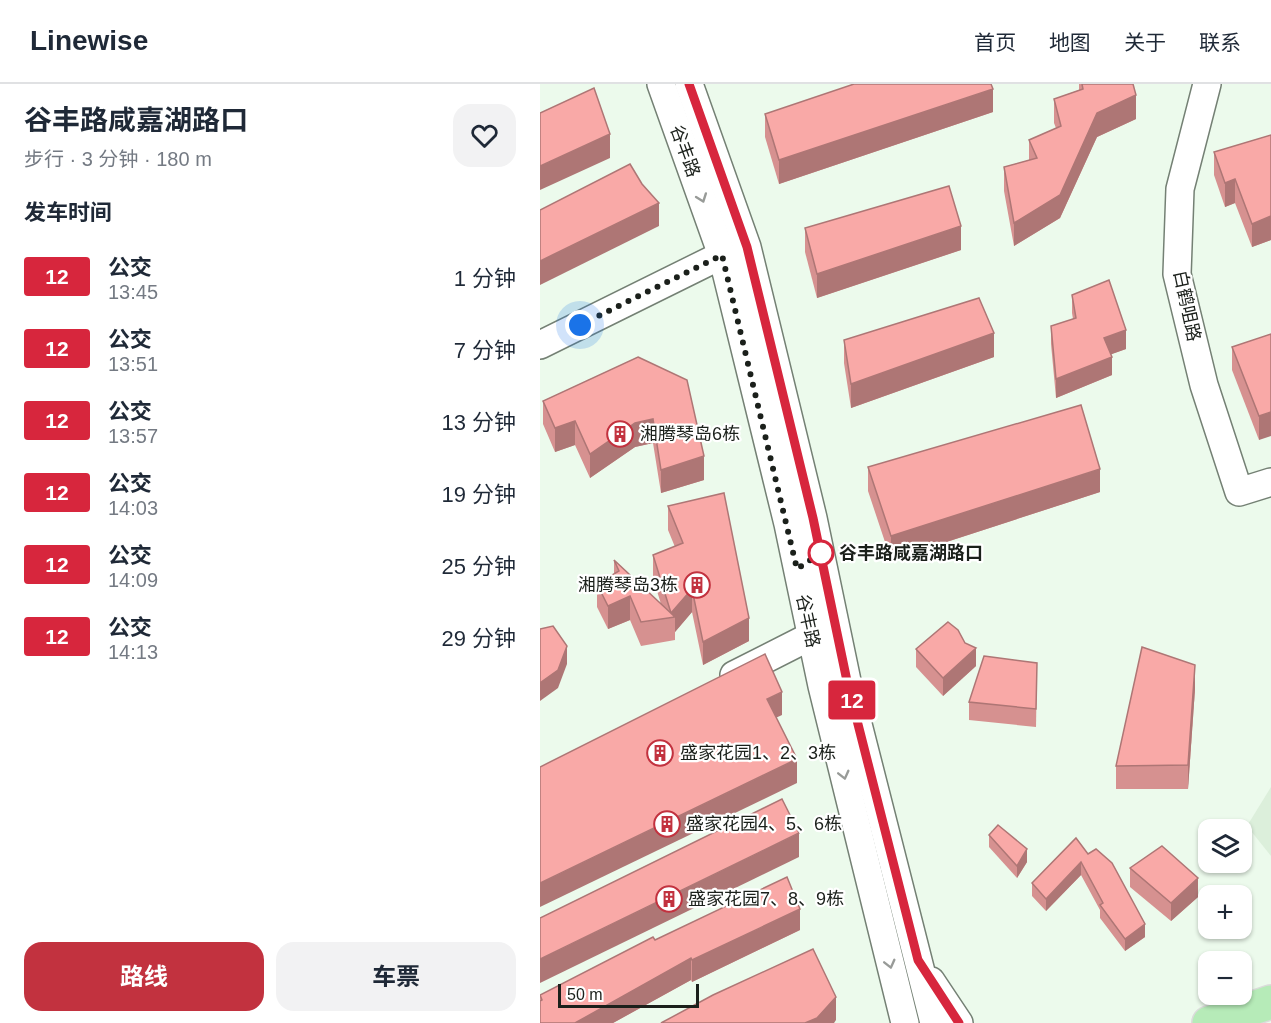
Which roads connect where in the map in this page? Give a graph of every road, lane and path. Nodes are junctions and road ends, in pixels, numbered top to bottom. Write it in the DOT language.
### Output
graph roads {
  1 [pos="661,84"];
  2 [pos="689,84"];
  3 [pos="1208,84"];
  4 [pos="722,255"];
  5 [pos="540,345"];
  6 [pos="1271,482"];
  7 [pos="811,636"];
  8 [pos="707,689"];
  9 [pos="918,960"];
  10 [pos="1271,1002"];
  11 [pos="905,1023"];
  12 [pos="934,1023"];
  13 [pos="959,1023"];
  14 [pos="1209,1023"];
  1 -- 4 [label="street, 谷丰路, one-way"];
  2 -- 9 [label="street, 谷丰路"];
  3 -- 6 [label="street, 白鹤咀路"];
  4 -- 5 [label="street"];
  4 -- 7 [label="street, 谷丰路"];
  7 -- 8 [label="street"];
  7 -- 11 [label="street, 谷丰路, one-way"];
  9 -- 12 [label="street, 谷丰路"];
  9 -- 13 [label="street"];
  10 -- 14 [label="main road"];
}
